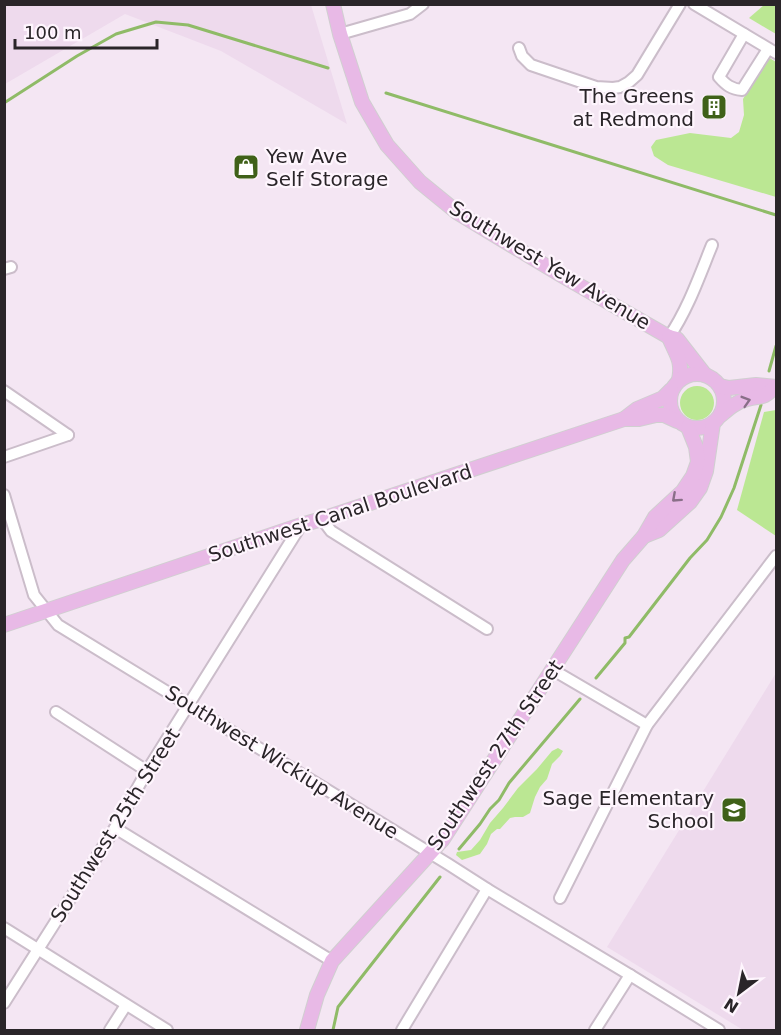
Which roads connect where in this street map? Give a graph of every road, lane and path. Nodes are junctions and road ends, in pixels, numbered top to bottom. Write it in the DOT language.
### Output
graph roads {
  1 [pos="333,4"];
  2 [pos="423,4"];
  3 [pos="680,4"];
  4 [pos="694,4"];
  5 [pos="340,34"];
  6 [pos="744,34"];
  7 [pos="519,48"];
  8 [pos="772,51"];
  9 [pos="712,245"];
  10 [pos="669,337"];
  11 [pos="705,375"];
  12 [pos="675,385"];
  13 [pos="720,386"];
  14 [pos="775,388"];
  15 [pos="4,391"];
  16 [pos="624,419"];
  17 [pos="717,420"];
  18 [pos="682,424"];
  19 [pos="4,457"];
  20 [pos="4,495"];
  21 [pos="322,519"];
  22 [pos="301,525"];
  23 [pos="644,536"];
  24 [pos="777,555"];
  25 [pos="46,610"];
  26 [pos="4,625"];
  27 [pos="487,629"];
  28 [pos="553,670"];
  29 [pos="189,704"];
  30 [pos="56,712"];
  31 [pos="647,725"];
  32 [pos="147,771"];
  33 [pos="115,828"];
  34 [pos="430,853"];
  35 [pos="487,889"];
  36 [pos="560,898"];
  37 [pos="4,928"];
  38 [pos="38,948"];
  39 [pos="332,961"];
  40 [pos="630,975"];
  41 [pos="4,1003"];
  42 [pos="126,1005"];
  43 [pos="110,1030"];
  44 [pos="167,1030"];
  45 [pos="307,1030"];
  46 [pos="402,1030"];
  47 [pos="595,1030"];
  48 [pos="719,1030"];
  1 -- 5 [label="main road, Southwest Yew Avenue"];
  2 -- 5 [label="street"];
  3 -- 7 [label="street"];
  4 -- 6 [label="street"];
  5 -- 10 [label="main road, Southwest Yew Avenue"];
  6 -- 8 [label="street"];
  6 -- 8 [label="street"];
  9 -- 10 [label="street"];
  10 -- 11 [label="main road, Southwest Yew Avenue"];
  10 -- 12 [label="main road, Southwest Yew Avenue"];
  11 -- 12 [label="main road"];
  11 -- 13 [label="main road"];
  12 -- 16 [label="main road"];
  12 -- 18 [label="main road"];
  13 -- 14 [label="main road"];
  13 -- 17 [label="main road"];
  17 -- 14 [label="main road, one-way"];
  15 -- 19 [label="street"];
  16 -- 18 [label="main road, Southwest Canal Boulevard"];
  16 -- 21 [label="main road, Southwest Canal Boulevard"];
  17 -- 18 [label="main road"];
  17 -- 23 [label="main road, Southwest 27th Street"];
  18 -- 23 [label="main road, Southwest 27th Street, one-way"];
  20 -- 25 [label="street, Southwest Wickiup Avenue"];
  21 -- 22 [label="main road, Southwest Canal Boulevard"];
  21 -- 27 [label="street"];
  22 -- 25 [label="main road, Southwest Canal Boulevard"];
  22 -- 29 [label="street, Southwest 25th Street"];
  23 -- 28 [label="main road, Southwest 27th Street"];
  24 -- 31 [label="street"];
  25 -- 26 [label="main road, Southwest Canal Boulevard"];
  25 -- 29 [label="street, Southwest Wickiup Avenue"];
  28 -- 31 [label="street"];
  28 -- 34 [label="main road, Southwest 27th Street"];
  29 -- 32 [label="street, Southwest 25th Street"];
  29 -- 34 [label="street, Southwest Wickiup Avenue"];
  30 -- 32 [label="street"];
  31 -- 36 [label="street"];
  32 -- 33 [label="street, Southwest 25th Street"];
  33 -- 38 [label="street, Southwest 25th Street"];
  33 -- 39 [label="street"];
  34 -- 35 [label="street, Southwest Wickiup Avenue"];
  34 -- 39 [label="main road, Southwest 27th Street"];
  35 -- 40 [label="street, Southwest Wickiup Avenue"];
  35 -- 46 [label="street"];
  37 -- 38 [label="street"];
  38 -- 41 [label="street, Southwest 25th Street"];
  38 -- 42 [label="street"];
  39 -- 45 [label="main road, Southwest 27th Street"];
  40 -- 47 [label="street"];
  40 -- 48 [label="street, Southwest Wickiup Avenue"];
  42 -- 43 [label="street"];
  42 -- 44 [label="street"];
}
